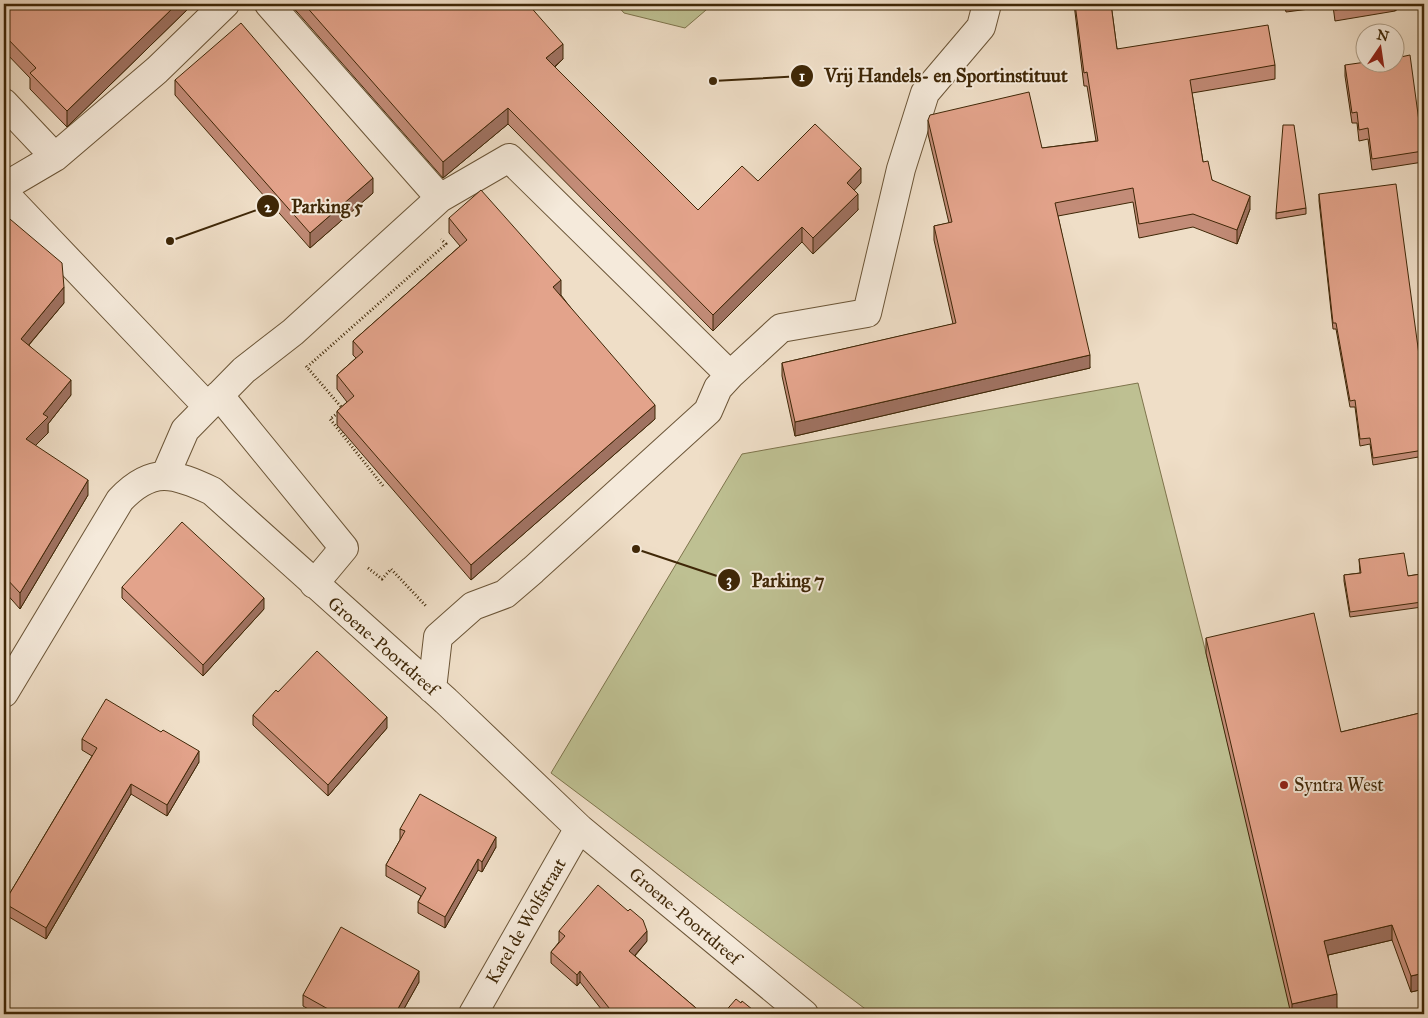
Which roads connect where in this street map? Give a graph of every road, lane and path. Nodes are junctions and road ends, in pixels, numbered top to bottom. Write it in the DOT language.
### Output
graph roads {
  1 [pos="225,4"];
  2 [pos="269,4"];
  3 [pos="987,4"];
  4 [pos="4,103"];
  5 [pos="55,157"];
  6 [pos="4,187"];
  7 [pos="4,193"];
  8 [pos="440,198"];
  9 [pos="283,339"];
  10 [pos="730,375"];
  11 [pos="213,400"];
  12 [pos="165,476"];
  13 [pos="384,487"];
  14 [pos="344,548"];
  15 [pos="314,584"];
  16 [pos="447,628"];
  17 [pos="432,689"];
  18 [pos="4,693"];
  19 [pos="579,828"];
  20 [pos="473,1014"];
  21 [pos="804,1014"];
  1 -- 5 [label="street"];
  2 -- 8 [label="street"];
  3 -- 10 [label="street"];
  4 -- 5 [label="street"];
  5 -- 6 [label="street"];
  7 -- 11 [label="street"];
  8 -- 9 [label="street"];
  8 -- 10 [label="street"];
  9 -- 11 [label="street"];
  9 -- 13 [label="path"];
  10 -- 16 [label="street"];
  11 -- 12 [label="street"];
  11 -- 14 [label="street"];
  12 -- 15 [label="street, Groene-Poortdreef"];
  12 -- 18 [label="street, Groene-Poortdreef"];
  14 -- 15 [label="street"];
  14 -- 16 [label="path"];
  15 -- 17 [label="street, Groene-Poortdreef"];
  16 -- 17 [label="street"];
  17 -- 19 [label="street, Groene-Poortdreef"];
  19 -- 20 [label="street, Karel de Wolfstraat"];
  19 -- 21 [label="street, Groene-Poortdreef"];
}
